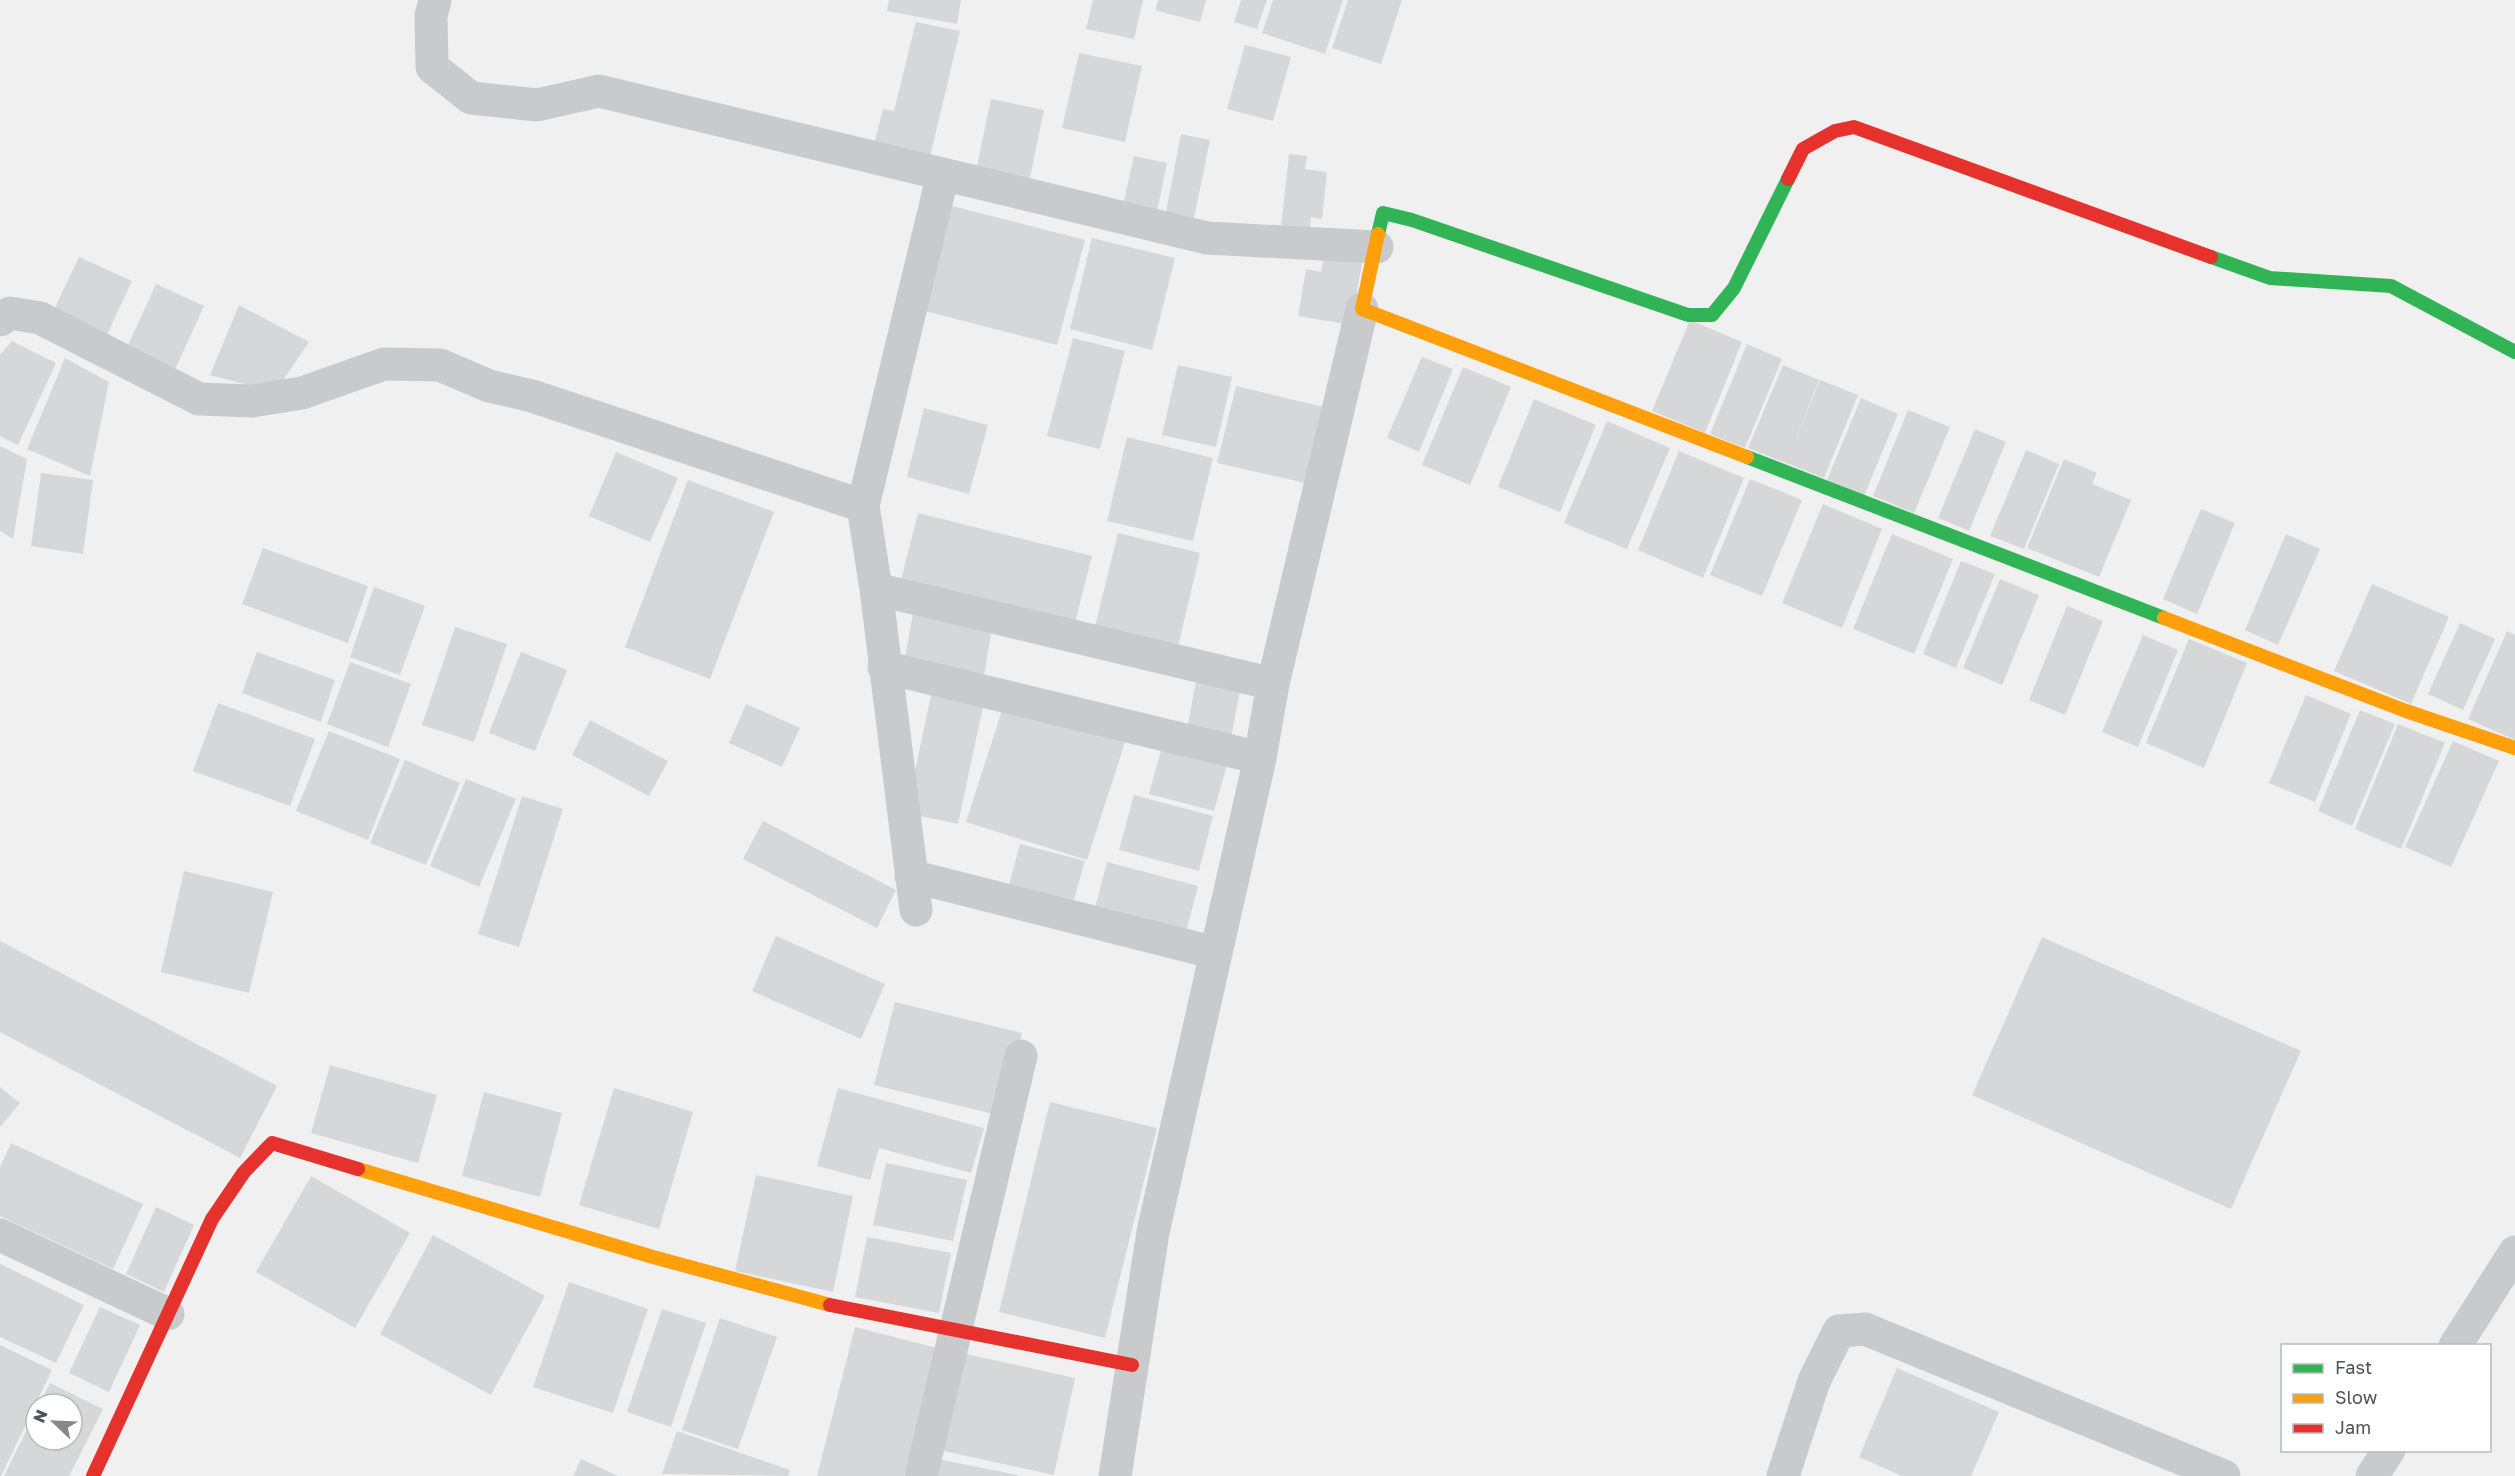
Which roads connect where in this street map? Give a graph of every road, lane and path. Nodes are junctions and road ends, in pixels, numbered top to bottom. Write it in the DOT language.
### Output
graph roads {
  1 [pos="435,0"];
  2 [pos="943,174"];
  3 [pos="1377,247"];
  4 [pos="1362,309"];
  5 [pos="0,320"];
  6 [pos="2515,352"];
  7 [pos="863,506"];
  8 [pos="876,589"];
  9 [pos="884,667"];
  10 [pos="1273,684"];
  11 [pos="2515,748"];
  12 [pos="1260,758"];
  13 [pos="911,876"];
  14 [pos="915,910"];
  15 [pos="1216,953"];
  16 [pos="1021,1056"];
  17 [pos="0,1235"];
  18 [pos="2515,1252"];
  19 [pos="168,1314"];
  20 [pos="957,1331"];
  21 [pos="2457,1344"];
  22 [pos="1132,1365"];
  23 [pos="2388,1452"];
  24 [pos="93,1476"];
  25 [pos="921,1476"];
  26 [pos="1115,1476"];
  27 [pos="1783,1476"];
  28 [pos="2224,1476"];
  29 [pos="2372,1476"];
  1 -- 2 [label="street"];
  2 -- 3 [label="street"];
  2 -- 7 [label="street"];
  3 -- 4 [label="street"];
  3 -- 6 [label="street"];
  4 -- 10 [label="street"];
  4 -- 11 [label="street"];
  5 -- 7 [label="street"];
  7 -- 8 [label="street"];
  8 -- 9 [label="street"];
  8 -- 10 [label="street"];
  9 -- 12 [label="street"];
  9 -- 13 [label="street"];
  10 -- 12 [label="street"];
  12 -- 15 [label="street"];
  13 -- 14 [label="street"];
  13 -- 15 [label="street"];
  15 -- 22 [label="street"];
  16 -- 20 [label="street"];
  17 -- 19 [label="street"];
  18 -- 21 [label="street"];
  19 -- 20 [label="street"];
  19 -- 24 [label="street"];
  20 -- 22 [label="street"];
  20 -- 25 [label="street"];
  22 -- 26 [label="street"];
  23 -- 29 [label="street"];
  27 -- 28 [label="street"];
}
